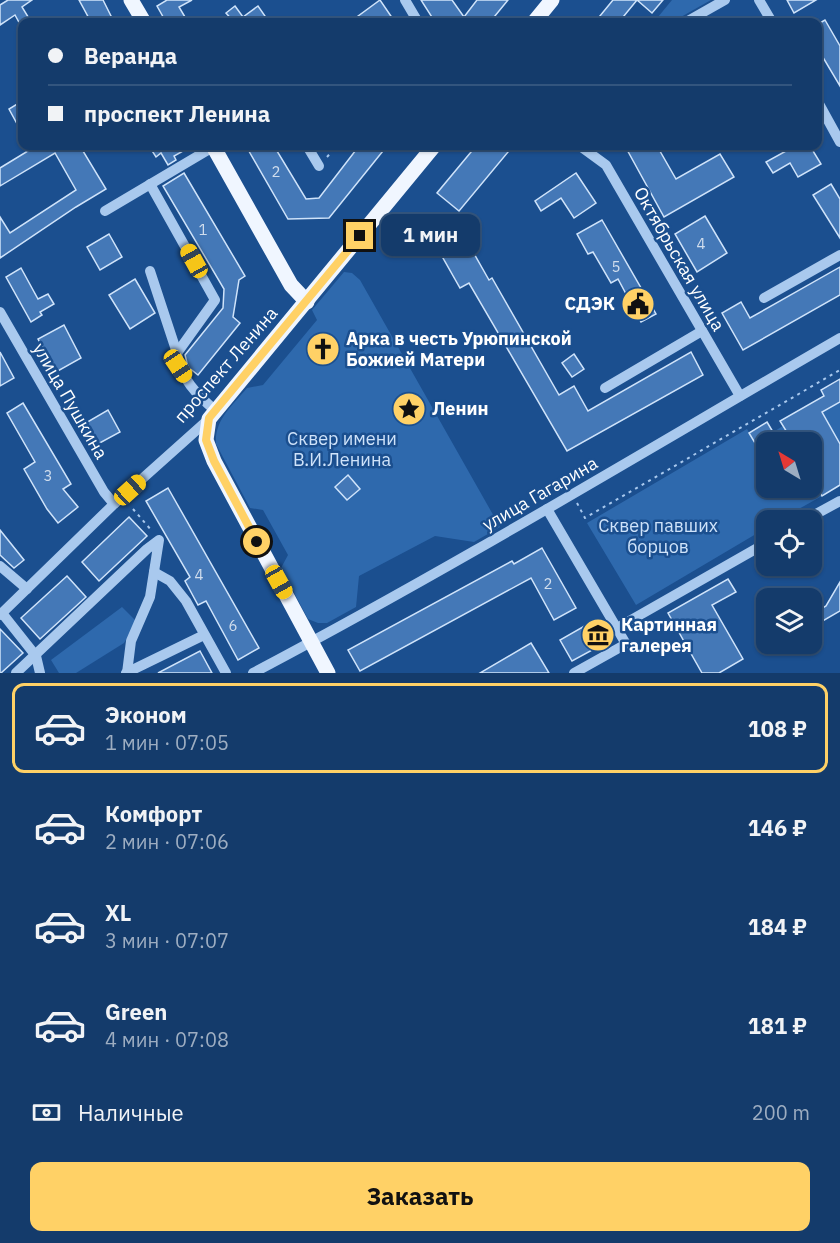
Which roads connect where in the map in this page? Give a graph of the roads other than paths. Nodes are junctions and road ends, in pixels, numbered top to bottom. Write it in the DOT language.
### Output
graph roads {
  1 [pos="131,0"];
  2 [pos="405,0"];
  3 [pos="552,0"];
  4 [pos="725,0"];
  5 [pos="759,0"];
  6 [pos="142,18"];
  7 [pos="416,18"];
  8 [pos="537,18"];
  9 [pos="693,18"];
  10 [pos="770,18"];
  11 [pos="822,109"];
  12 [pos="840,142"];
  13 [pos="206,150"];
  14 [pos="215,150"];
  15 [pos="309,150"];
  16 [pos="431,150"];
  17 [pos="585,150"];
  18 [pos="319,166"];
  19 [pos="150,184"];
  20 [pos="105,211"];
  21 [pos="840,255"];
  22 [pos="150,272"];
  23 [pos="764,298"];
  24 [pos="307,302"];
  25 [pos="0,312"];
  26 [pos="702,331"];
  27 [pos="840,338"];
  28 [pos="177,353"];
  29 [pos="605,388"];
  30 [pos="740,396"];
  31 [pos="213,415"];
  32 [pos="840,501"];
  33 [pos="114,504"];
  34 [pos="547,509"];
  35 [pos="822,511"];
  36 [pos="756,549"];
  37 [pos="0,566"];
  38 [pos="154,572"];
  39 [pos="27,589"];
  40 [pos="1,614"];
  41 [pos="617,628"];
  42 [pos="204,635"];
  43 [pos="311,642"];
  44 [pos="36,656"];
  45 [pos="16,673"];
  46 [pos="40,673"];
  47 [pos="126,673"];
  48 [pos="226,673"];
  49 [pos="253,673"];
  50 [pos="328,673"];
  51 [pos="573,673"];
  1 -- 6 [label="main road"];
  2 -- 7 [label="street"];
  3 -- 8 [label="main road"];
  4 -- 9 [label="street"];
  5 -- 10 [label="street"];
  11 -- 12 [label="street"];
  13 -- 19 [label="street"];
  14 -- 24 [label="main road"];
  15 -- 18 [label="street"];
  16 -- 24 [label="main road, проспект Ленина"];
  17 -- 26 [label="street, Октябрьская улица"];
  19 -- 20 [label="street"];
  19 -- 28 [label="street"];
  21 -- 23 [label="street"];
  22 -- 28 [label="street"];
  24 -- 31 [label="main road, проспект Ленина"];
  25 -- 33 [label="street, улица Пушкина"];
  26 -- 29 [label="street"];
  26 -- 30 [label="street, Октябрьская улица"];
  27 -- 30 [label="street, улица Гагарина"];
  28 -- 31 [label="street"];
  30 -- 34 [label="street, улица Гагарина"];
  31 -- 33 [label="street, проспект Ленина"];
  31 -- 43 [label="main road"];
  32 -- 35 [label="street"];
  33 -- 39 [label="street, проспект Ленина"];
  34 -- 41 [label="street"];
  34 -- 43 [label="street, улица Гагарина"];
  36 -- 41 [label="street"];
  37 -- 39 [label="street"];
  38 -- 42 [label="street"];
  38 -- 44 [label="street"];
  38 -- 47 [label="street"];
  39 -- 40 [label="street, проспект Ленина"];
  40 -- 44 [label="street"];
  41 -- 51 [label="street"];
  42 -- 47 [label="street"];
  42 -- 48 [label="street"];
  43 -- 49 [label="street, улица Гагарина"];
  43 -- 50 [label="main road"];
  44 -- 45 [label="street"];
  44 -- 46 [label="street"];
}
